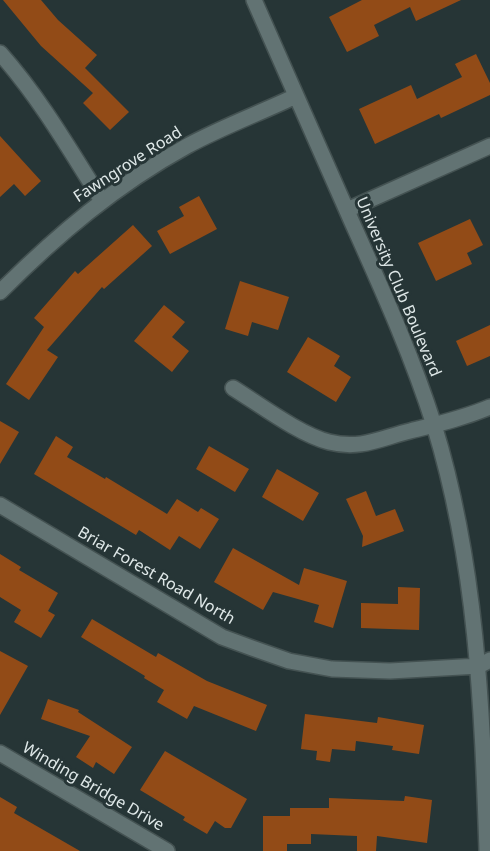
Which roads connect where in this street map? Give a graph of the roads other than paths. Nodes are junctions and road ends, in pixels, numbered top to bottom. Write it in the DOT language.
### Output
graph roads {
  1 [pos="254,0"];
  2 [pos="0,53"];
  3 [pos="296,96"];
  4 [pos="490,146"];
  5 [pos="102,201"];
  6 [pos="347,210"];
  7 [pos="0,292"];
  8 [pos="233,388"];
  9 [pos="490,407"];
  10 [pos="434,427"];
  11 [pos="0,506"];
  12 [pos="484,663"];
  13 [pos="0,753"];
  14 [pos="167,851"];
  15 [pos="488,851"];
  1 -- 3 [label="street, University Club Boulevard"];
  2 -- 5 [label="street"];
  3 -- 5 [label="street, Fawngrove Road"];
  3 -- 6 [label="street, University Club Boulevard"];
  4 -- 6 [label="street"];
  5 -- 7 [label="street, Fawngrove Road"];
  6 -- 10 [label="street, University Club Boulevard"];
  8 -- 10 [label="street"];
  9 -- 10 [label="street"];
  10 -- 12 [label="street, University Club Boulevard"];
  11 -- 12 [label="street, Briar Forest Road North"];
  12 -- 15 [label="street, University Club Boulevard"];
  13 -- 14 [label="street, Winding Bridge Drive"];
}
